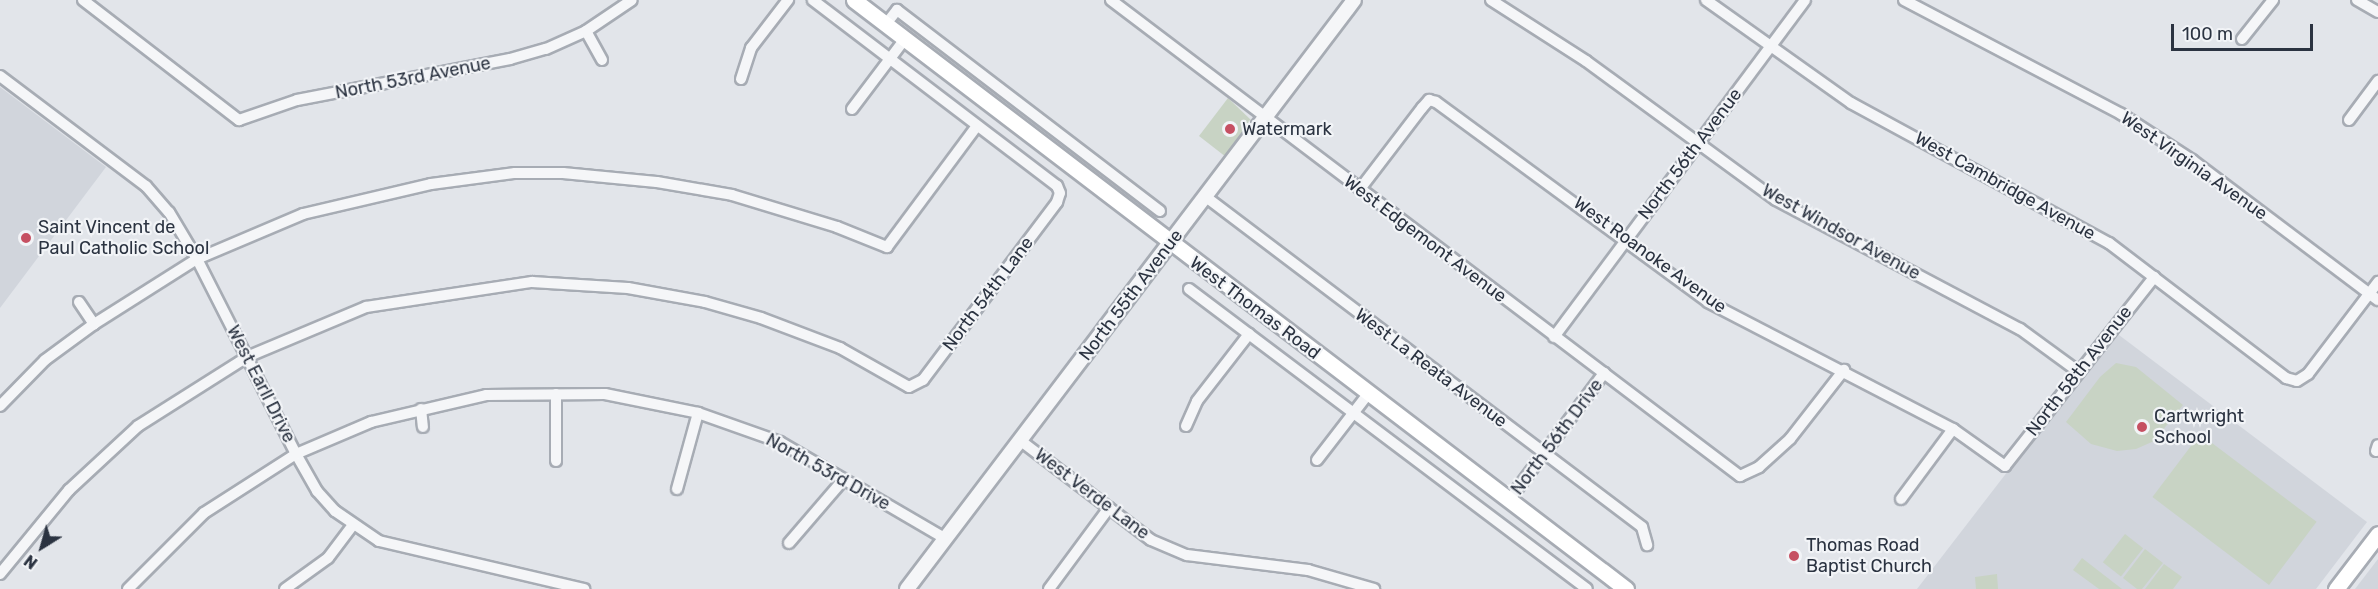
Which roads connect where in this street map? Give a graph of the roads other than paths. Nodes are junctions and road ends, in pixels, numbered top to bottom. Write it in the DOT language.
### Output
graph roads {
  1 [pos="83,0"];
  2 [pos="632,0"];
  3 [pos="788,0"];
  4 [pos="813,0"];
  5 [pos="854,0"];
  6 [pos="1111,0"];
  7 [pos="1354,0"];
  8 [pos="1491,0"];
  9 [pos="1706,0"];
  10 [pos="1805,0"];
  11 [pos="1904,0"];
  12 [pos="2273,0"];
  13 [pos="2357,0"];
  14 [pos="2378,12"];
  15 [pos="886,24"];
  16 [pos="586,31"];
  17 [pos="905,39"];
  18 [pos="2242,39"];
  19 [pos="1769,48"];
  20 [pos="890,58"];
  21 [pos="602,60"];
  22 [pos="0,76"];
  23 [pos="741,79"];
  24 [pos="2378,81"];
  25 [pos="852,109"];
  26 [pos="1266,118"];
  27 [pos="2349,120"];
  28 [pos="977,126"];
  29 [pos="1698,144"];
  30 [pos="1117,179"];
  31 [pos="1360,189"];
  32 [pos="1105,194"];
  33 [pos="1206,197"];
  34 [pos="1160,211"];
  35 [pos="1625,241"];
  36 [pos="1170,244"];
  37 [pos="198,259"];
  38 [pos="2154,277"];
  39 [pos="2378,282"];
  40 [pos="1189,289"];
  41 [pos="2374,297"];
  42 [pos="79,302"];
  43 [pos="94,324"];
  44 [pos="1249,334"];
  45 [pos="1554,337"];
  46 [pos="248,357"];
  47 [pos="1844,370"];
  48 [pos="2079,372"];
  49 [pos="1604,373"];
  50 [pos="556,394"];
  51 [pos="1368,394"];
  52 [pos="0,406"];
  53 [pos="421,409"];
  54 [pos="698,413"];
  55 [pos="1354,413"];
  56 [pos="1186,426"];
  57 [pos="423,427"];
  58 [pos="1953,429"];
  59 [pos="1021,441"];
  60 [pos="1544,453"];
  61 [pos="296,454"];
  62 [pos="1317,460"];
  63 [pos="556,461"];
  64 [pos="2005,466"];
  65 [pos="844,479"];
  66 [pos="677,489"];
  67 [pos="1901,499"];
  68 [pos="1509,500"];
  69 [pos="1109,508"];
  70 [pos="353,525"];
  71 [pos="2378,534"];
  72 [pos="946,538"];
  73 [pos="789,543"];
  74 [pos="1647,545"];
  75 [pos="0,574"];
  76 [pos="128,589"];
  77 [pos="285,589"];
  78 [pos="584,589"];
  79 [pos="907,589"];
  80 [pos="1049,589"];
  81 [pos="1374,589"];
  82 [pos="1587,589"];
  83 [pos="1624,589"];
  84 [pos="2336,589"];
  1 -- 16 [label="street, North 53rd Avenue"];
  2 -- 16 [label="street, North 53rd Avenue"];
  3 -- 23 [label="street"];
  4 -- 20 [label="street"];
  5 -- 15 [label="main road, West Thomas Road"];
  6 -- 26 [label="street, West Edgemont Avenue"];
  7 -- 26 [label="street, North 55th Avenue"];
  8 -- 29 [label="street, West Windsor Avenue"];
  9 -- 19 [label="street, West Cambridge Avenue"];
  10 -- 19 [label="street, North 56th Avenue"];
  11 -- 41 [label="street, West Virginia Avenue"];
  12 -- 18 [label="street"];
  13 -- 14 [label="street"];
  15 -- 17 [label="main road, West Thomas Road"];
  15 -- 30 [label="street"];
  16 -- 21 [label="street"];
  17 -- 20 [label="street"];
  17 -- 32 [label="main road, West Thomas Road"];
  19 -- 29 [label="street, North 56th Avenue"];
  19 -- 38 [label="street, West Cambridge Avenue"];
  20 -- 25 [label="street"];
  20 -- 28 [label="street"];
  22 -- 37 [label="street, West Earll Drive"];
  24 -- 27 [label="street"];
  26 -- 31 [label="street, West Edgemont Avenue"];
  26 -- 33 [label="street, North 55th Avenue"];
  28 -- 37 [label="street"];
  28 -- 46 [label="street, North 54th Lane"];
  29 -- 35 [label="street, North 56th Avenue"];
  29 -- 48 [label="street, West Windsor Avenue"];
  30 -- 32 [label="street"];
  30 -- 34 [label="street"];
  31 -- 35 [label="street, West Roanoke Avenue"];
  31 -- 45 [label="street, West Edgemont Avenue"];
  32 -- 36 [label="main road, West Thomas Road"];
  33 -- 36 [label="street, North 55th Avenue"];
  33 -- 60 [label="street, West La Reata Avenue"];
  35 -- 45 [label="street, North 56th Avenue"];
  35 -- 47 [label="street, West Roanoke Avenue"];
  36 -- 51 [label="main road, West Thomas Road"];
  36 -- 59 [label="street, North 55th Avenue"];
  37 -- 43 [label="street"];
  37 -- 46 [label="street, West Earll Drive"];
  38 -- 41 [label="street, West Cambridge Avenue"];
  38 -- 48 [label="street, North 58th Avenue"];
  39 -- 41 [label="street"];
  40 -- 44 [label="street, West Thomas Road"];
  42 -- 43 [label="street"];
  43 -- 52 [label="street"];
  44 -- 55 [label="street, West Thomas Road"];
  44 -- 56 [label="street"];
  45 -- 49 [label="street, West Edgemont Avenue"];
  46 -- 61 [label="street, West Earll Drive"];
  46 -- 75 [label="street"];
  47 -- 49 [label="street, West Edgemont Avenue"];
  47 -- 58 [label="street, West Roanoke Avenue"];
  48 -- 64 [label="street, North 58th Avenue"];
  49 -- 60 [label="street, North 56th Drive"];
  50 -- 53 [label="street, North 53rd Drive"];
  50 -- 54 [label="street, North 53rd Drive"];
  50 -- 63 [label="street"];
  51 -- 55 [label="street"];
  51 -- 68 [label="main road, West Thomas Road"];
  53 -- 57 [label="street"];
  53 -- 61 [label="street, North 53rd Drive"];
  54 -- 65 [label="street, North 53rd Drive"];
  54 -- 66 [label="street"];
  55 -- 62 [label="street"];
  55 -- 82 [label="street, West Thomas Road"];
  58 -- 64 [label="street, West Roanoke Avenue"];
  58 -- 67 [label="street"];
  59 -- 69 [label="street, West Verde Lane"];
  59 -- 72 [label="street, North 55th Avenue"];
  60 -- 68 [label="street, North 56th Drive"];
  60 -- 74 [label="street, West La Reata Avenue"];
  61 -- 70 [label="street, West Earll Drive"];
  61 -- 76 [label="street, North 53rd Drive"];
  65 -- 72 [label="street, North 53rd Drive"];
  65 -- 73 [label="street"];
  68 -- 83 [label="main road, West Thomas Road"];
  69 -- 80 [label="street"];
  69 -- 81 [label="street, West Verde Lane"];
  70 -- 77 [label="street"];
  70 -- 78 [label="street, West Earll Drive"];
  71 -- 84 [label="main road"];
  72 -- 79 [label="street, North 55th Avenue"];
}
